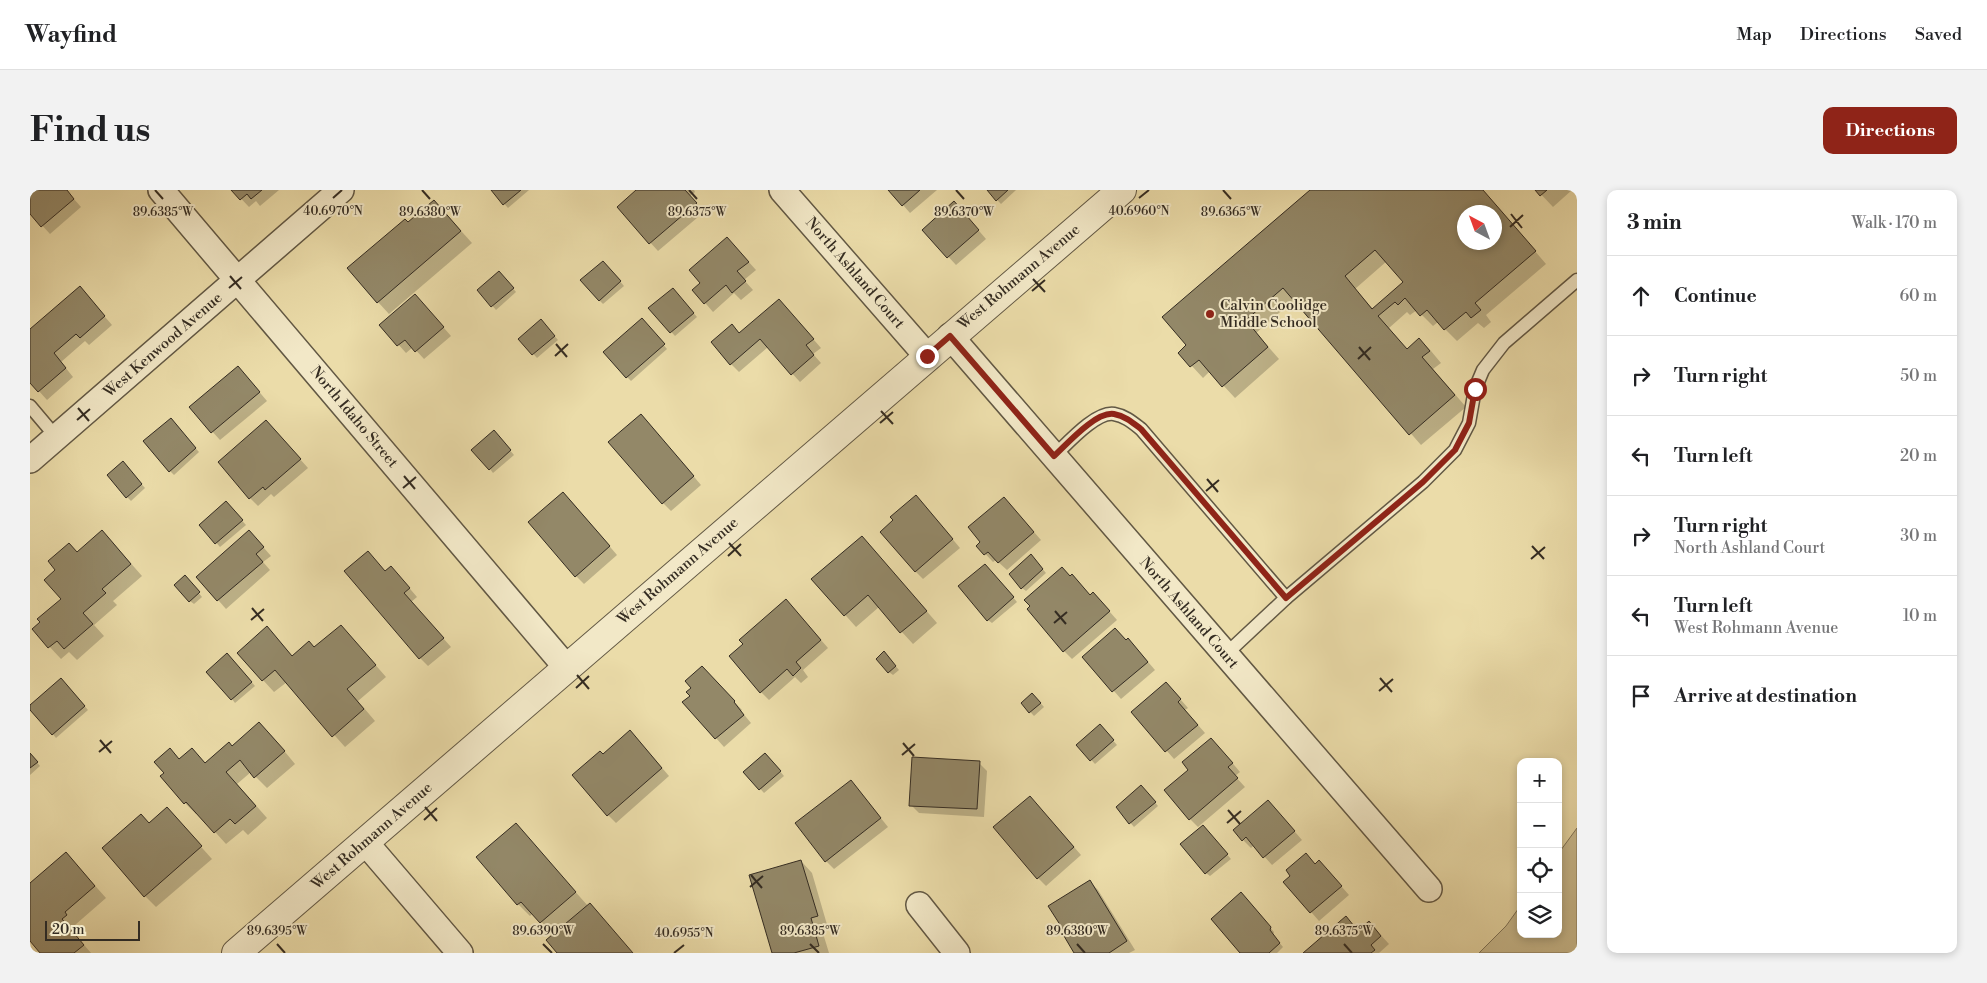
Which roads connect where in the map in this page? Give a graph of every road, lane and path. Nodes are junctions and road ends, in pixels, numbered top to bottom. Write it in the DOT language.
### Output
graph roads {
  1 [pos="161,190"];
  2 [pos="341,190"];
  3 [pos="782,190"];
  4 [pos="1122,190"];
  5 [pos="238,280"];
  6 [pos="1577,280"];
  7 [pos="950,336"];
  8 [pos="927,356"];
  9 [pos="30,406"];
  10 [pos="57,438"];
  11 [pos="1054,456"];
  12 [pos="30,460"];
  13 [pos="1286,598"];
  14 [pos="1225,655"];
  15 [pos="566,667"];
  16 [pos="365,842"];
  17 [pos="1428,888"];
  18 [pos="919,905"];
  19 [pos="236,953"];
  20 [pos="460,953"];
  21 [pos="957,953"];
  1 -- 5 [label="street, North Idaho Street"];
  2 -- 5 [label="street, West Kenwood Avenue"];
  3 -- 8 [label="street, North Ashland Court"];
  4 -- 7 [label="street, West Rohmann Avenue"];
  5 -- 10 [label="street, West Kenwood Avenue"];
  5 -- 15 [label="street, North Idaho Street"];
  6 -- 13 [label="lane"];
  7 -- 8 [label="street, West Rohmann Avenue"];
  7 -- 11 [label="street, North Ashland Court"];
  8 -- 15 [label="street, West Rohmann Avenue"];
  9 -- 10 [label="lane"];
  10 -- 12 [label="street, West Kenwood Avenue"];
  11 -- 13 [label="lane"];
  11 -- 14 [label="street, North Ashland Court"];
  13 -- 14 [label="lane"];
  14 -- 17 [label="street, North Ashland Court"];
  15 -- 16 [label="street, West Rohmann Avenue"];
  16 -- 19 [label="street, West Rohmann Avenue"];
  16 -- 20 [label="street"];
  18 -- 21 [label="street"];
}
